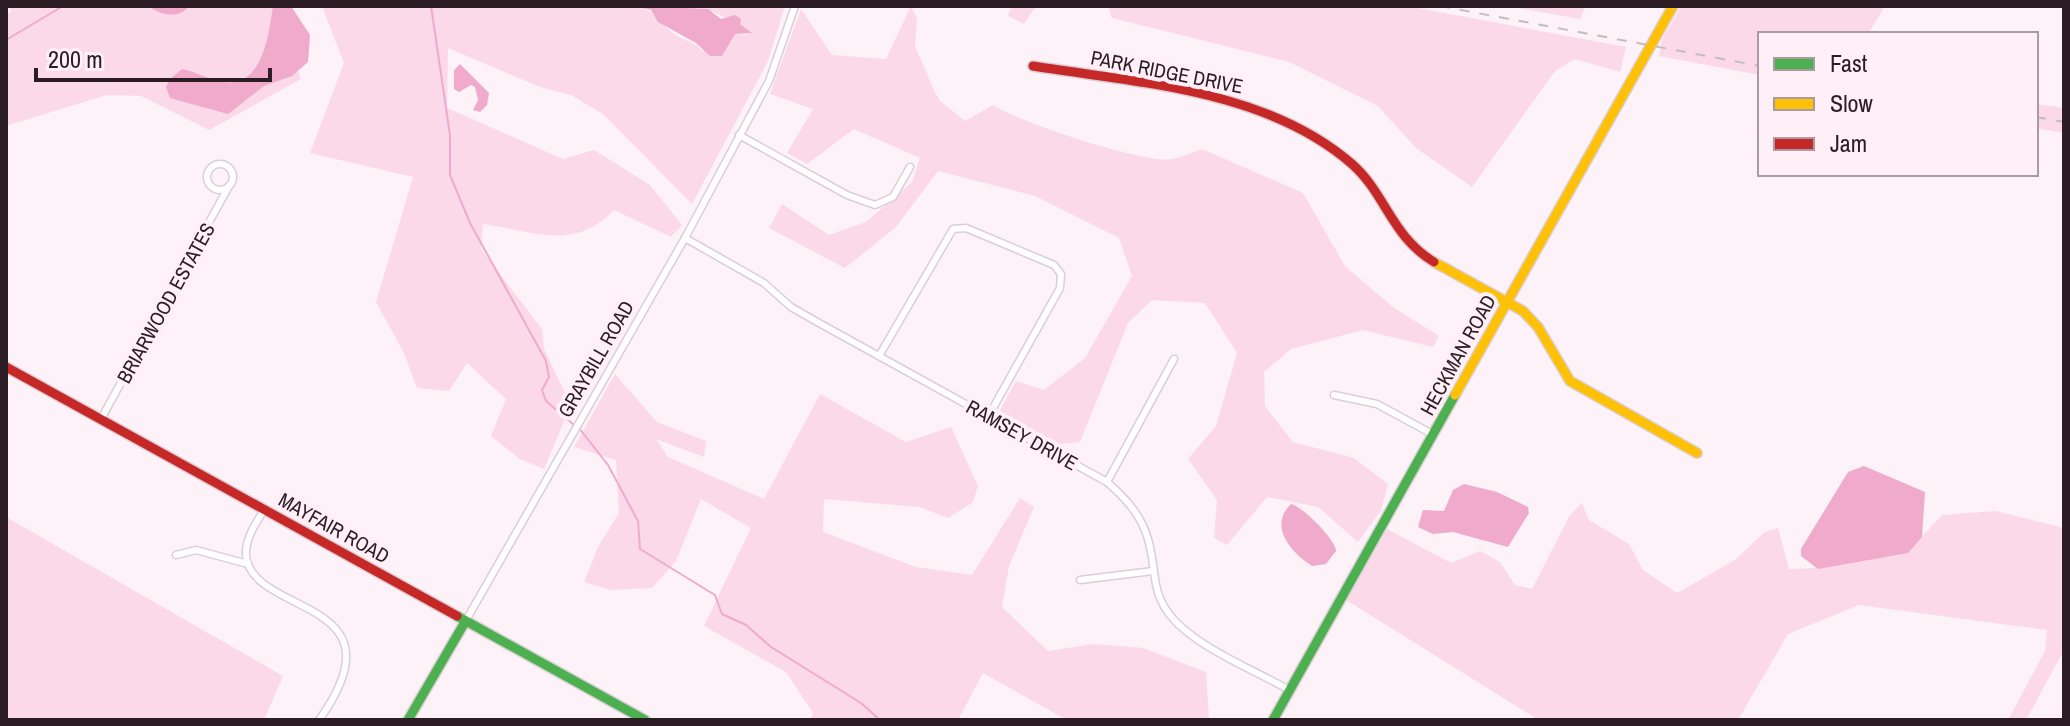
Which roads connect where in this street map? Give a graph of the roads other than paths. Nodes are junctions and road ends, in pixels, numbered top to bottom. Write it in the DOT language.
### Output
graph roads {
  1 [pos="795,6"];
  2 [pos="1673,6"];
  3 [pos="1033,66"];
  4 [pos="739,135"];
  5 [pos="910,167"];
  6 [pos="229,186"];
  7 [pos="685,238"];
  8 [pos="1509,302"];
  9 [pos="879,356"];
  10 [pos="1174,359"];
  11 [pos="6,367"];
  12 [pos="1334,395"];
  13 [pos="988,417"];
  14 [pos="101,419"];
  15 [pos="1434,435"];
  16 [pos="1697,453"];
  17 [pos="1107,482"];
  18 [pos="264,510"];
  19 [pos="176,555"];
  20 [pos="248,564"];
  21 [pos="1153,571"];
  22 [pos="1080,580"];
  23 [pos="465,622"];
  24 [pos="1289,690"];
  25 [pos="319,720"];
  26 [pos="408,720"];
  27 [pos="645,720"];
  28 [pos="1273,720"];
  1 -- 4 [label="street, GRAYBILL ROAD"];
  2 -- 8 [label="street, HECKMAN ROAD"];
  3 -- 8 [label="street, PARK RIDGE DRIVE"];
  4 -- 5 [label="street"];
  4 -- 7 [label="street, GRAYBILL ROAD"];
  6 -- 6 [label="street"];
  6 -- 14 [label="street, BRIARWOOD ESTATES"];
  7 -- 9 [label="street, RAMSEY DRIVE"];
  7 -- 23 [label="street, GRAYBILL ROAD"];
  8 -- 15 [label="street, HECKMAN ROAD"];
  8 -- 16 [label="street, PARK RIDGE DRIVE"];
  9 -- 13 [label="street, RAMSEY DRIVE"];
  9 -- 13 [label="street"];
  10 -- 17 [label="street"];
  11 -- 14 [label="street, MAYFAIR ROAD"];
  12 -- 15 [label="street"];
  13 -- 17 [label="street, RAMSEY DRIVE"];
  14 -- 18 [label="street, MAYFAIR ROAD"];
  15 -- 24 [label="street, HECKMAN ROAD"];
  17 -- 21 [label="street, RAMSEY DRIVE"];
  18 -- 20 [label="street"];
  18 -- 23 [label="street, MAYFAIR ROAD"];
  19 -- 20 [label="street"];
  20 -- 25 [label="street"];
  21 -- 22 [label="street"];
  21 -- 24 [label="street, RAMSEY DRIVE"];
  23 -- 26 [label="street, GRAYBILL ROAD"];
  23 -- 27 [label="street, MAYFAIR ROAD"];
  24 -- 28 [label="street, HECKMAN ROAD"];
}
